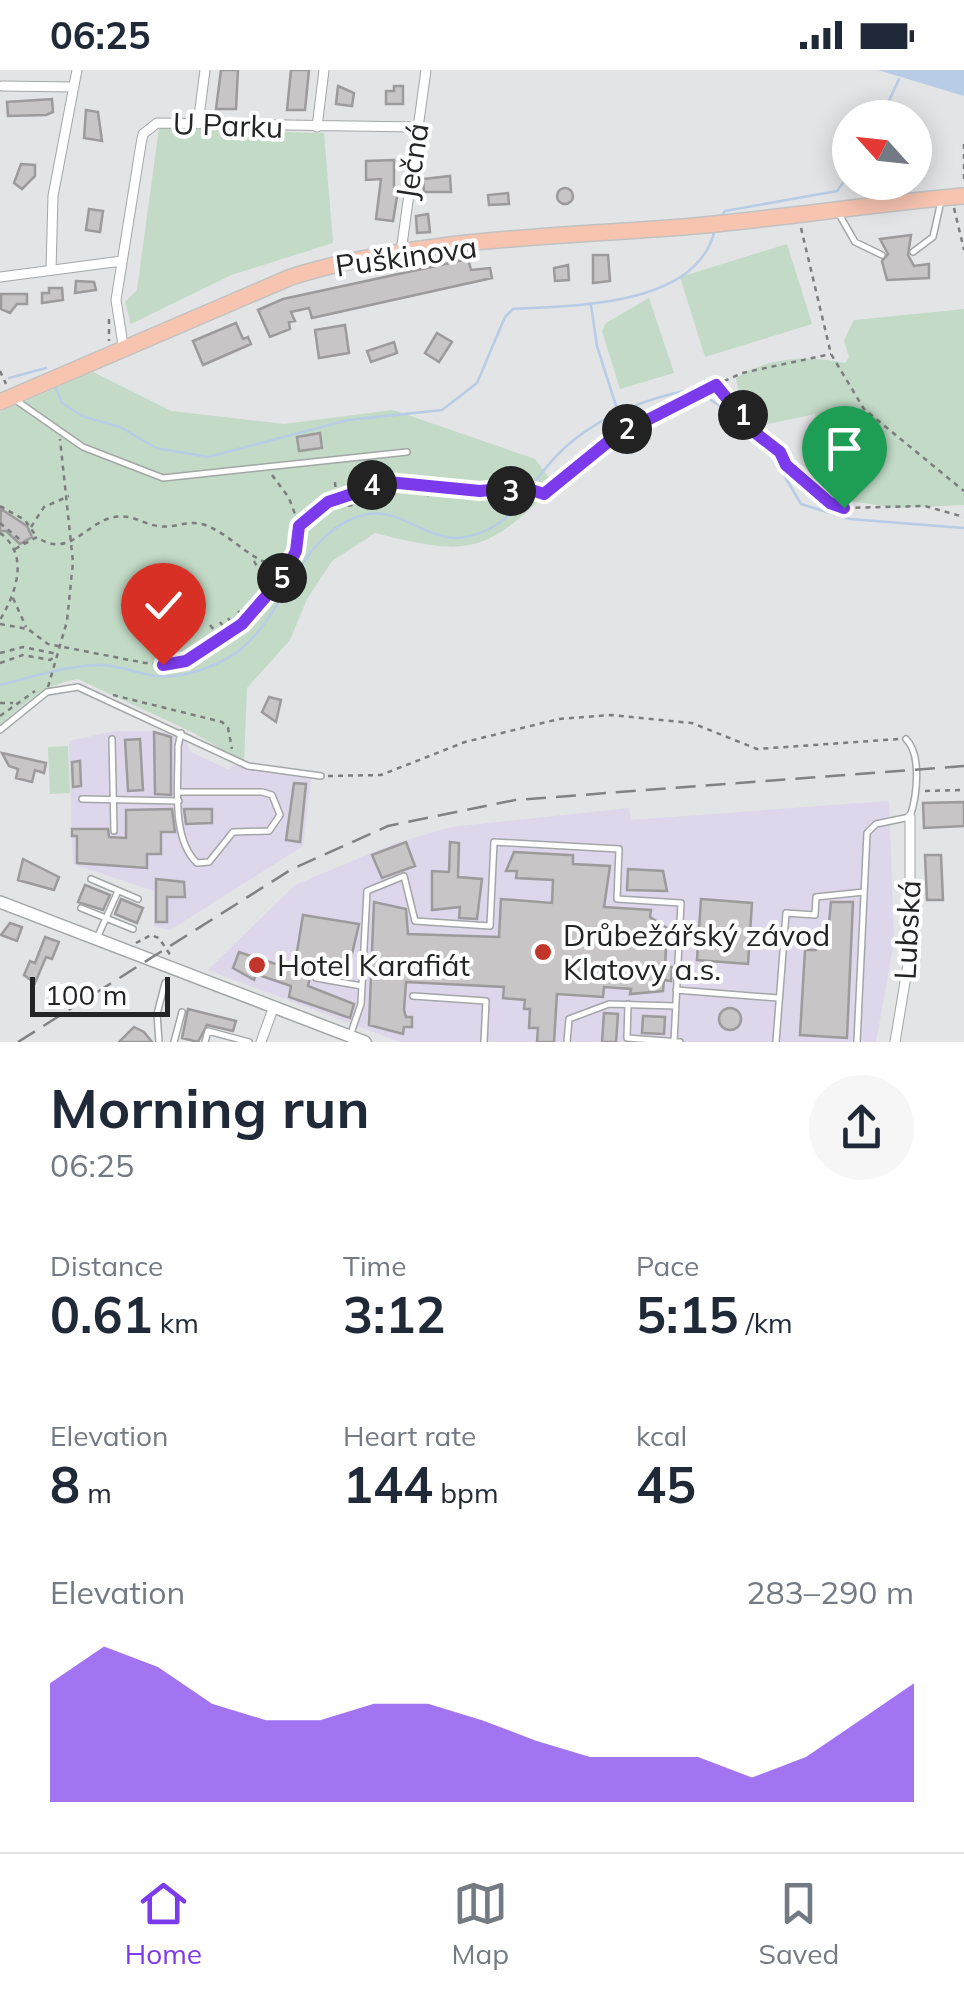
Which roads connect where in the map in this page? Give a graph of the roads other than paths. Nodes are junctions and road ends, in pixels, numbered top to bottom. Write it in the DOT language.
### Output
graph roads {
  1 [pos="77,70"];
  2 [pos="204,70"];
  3 [pos="324,70"];
  4 [pos="426,70"];
  5 [pos="2,86"];
  6 [pos="74,87"];
  7 [pos="198,124"];
  8 [pos="417,126"];
  9 [pos="317,127"];
  10 [pos="952,197"];
  11 [pos="837,211"];
  12 [pos="401,252"];
  13 [pos="913,252"];
  14 [pos="882,254"];
  15 [pos="122,261"];
  16 [pos="51,270"];
  17 [pos="0,277"];
  18 [pos="124,350"];
  19 [pos="8,393"];
  20 [pos="407,452"];
  21 [pos="0,730"];
  22 [pos="181,733"];
  23 [pos="112,739"];
  24 [pos="906,739"];
  25 [pos="321,776"];
  26 [pos="180,792"];
  27 [pos="82,799"];
  28 [pos="114,800"];
  29 [pos="180,801"];
  30 [pos="910,816"];
  31 [pos="114,831"];
  32 [pos="90,880"];
  33 [pos="118,891"];
  34 [pos="864,892"];
  35 [pos="138,899"];
  36 [pos="0,902"];
  37 [pos="80,908"];
  38 [pos="106,918"];
  39 [pos="134,929"];
  40 [pos="97,939"];
  41 [pos="316,978"];
  42 [pos="166,983"];
  43 [pos="362,986"];
  44 [pos="676,990"];
  45 [pos="413,996"];
  46 [pos="778,998"];
  47 [pos="628,1004"];
  48 [pos="274,1006"];
  49 [pos="675,1006"];
  50 [pos="182,1012"];
  51 [pos="350,1036"];
  52 [pos="337,1037"];
  53 [pos="203,1040"];
  54 [pos="159,1042"];
  55 [pos="174,1042"];
  56 [pos="249,1042"];
  57 [pos="260,1042"];
  58 [pos="365,1042"];
  59 [pos="484,1042"];
  60 [pos="568,1042"];
  61 [pos="677,1042"];
  62 [pos="776,1042"];
  63 [pos="857,1042"];
  64 [pos="896,1042"];
  1 -- 6 [label="street"];
  2 -- 7 [label="street"];
  3 -- 9 [label="street"];
  4 -- 8 [label="street, Ječná"];
  5 -- 6 [label="street"];
  6 -- 16 [label="street"];
  7 -- 9 [label="street, U Parku"];
  7 -- 15 [label="street, U Parku"];
  8 -- 9 [label="street, U Parku"];
  8 -- 12 [label="street, Ječná"];
  10 -- 11 [label="main road, Puškinova"];
  10 -- 13 [label="lane"];
  11 -- 12 [label="main road, Puškinova"];
  11 -- 14 [label="lane"];
  12 -- 18 [label="main road, Puškinova"];
  15 -- 16 [label="street"];
  15 -- 18 [label="street, U Parku"];
  16 -- 17 [label="street"];
  18 -- 19 [label="main road, Puškinova"];
  19 -- 20 [label="lane"];
  21 -- 22 [label="lane"];
  22 -- 25 [label="lane"];
  22 -- 26 [label="lane"];
  23 -- 28 [label="lane"];
  24 -- 30 [label="lane"];
  26 -- 29 [label="lane"];
  26 -- 29 [label="lane"];
  27 -- 28 [label="lane"];
  28 -- 29 [label="lane"];
  28 -- 31 [label="lane"];
  30 -- 34 [label="lane"];
  30 -- 64 [label="street, Lubská"];
  32 -- 33 [label="lane"];
  33 -- 35 [label="lane"];
  33 -- 38 [label="lane"];
  34 -- 46 [label="lane"];
  34 -- 63 [label="lane"];
  36 -- 40 [label="street"];
  37 -- 38 [label="lane"];
  38 -- 39 [label="lane"];
  38 -- 40 [label="lane"];
  40 -- 48 [label="street"];
  41 -- 43 [label="lane"];
  42 -- 54 [label="lane"];
  43 -- 44 [label="lane"];
  43 -- 51 [label="lane"];
  44 -- 46 [label="lane"];
  44 -- 49 [label="lane"];
  45 -- 59 [label="lane"];
  46 -- 62 [label="lane"];
  47 -- 49 [label="lane"];
  47 -- 60 [label="lane"];
  47 -- 61 [label="lane"];
  48 -- 52 [label="street"];
  48 -- 57 [label="street"];
  49 -- 61 [label="lane"];
  50 -- 55 [label="lane"];
  51 -- 52 [label="street"];
  51 -- 58 [label="street"];
  53 -- 56 [label="lane"];
}
